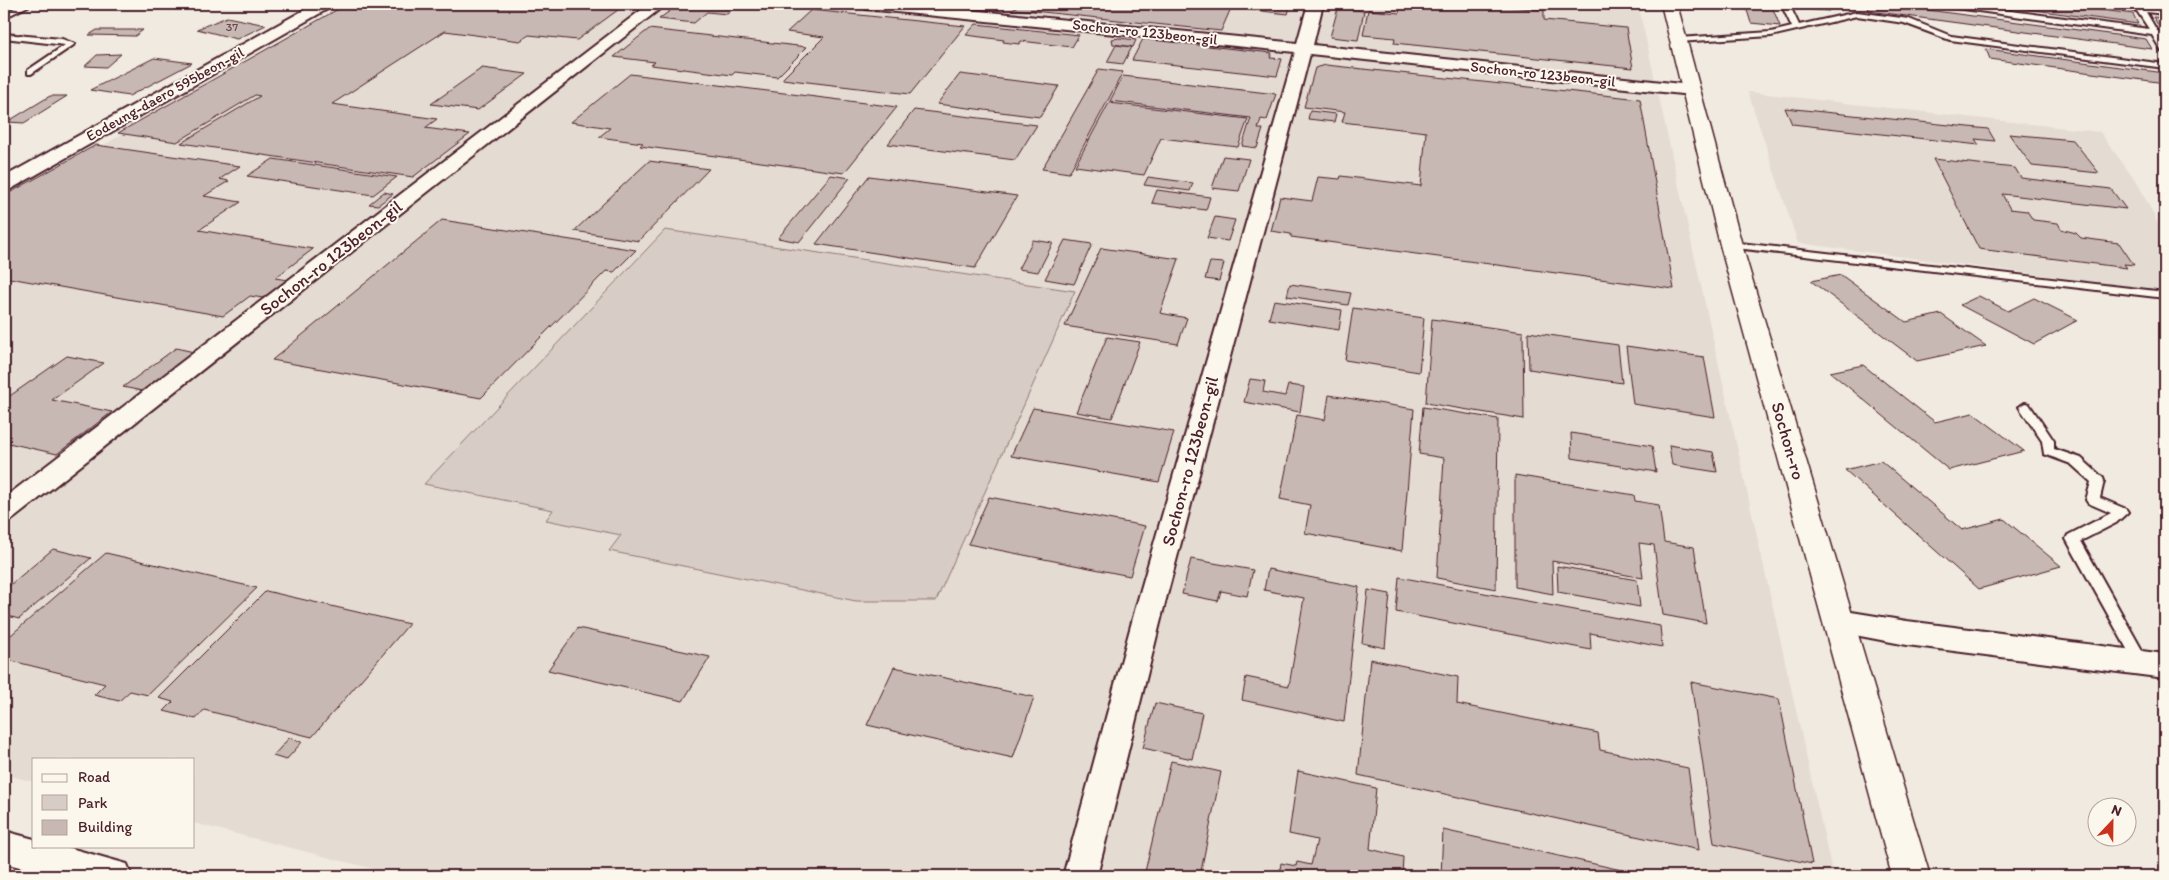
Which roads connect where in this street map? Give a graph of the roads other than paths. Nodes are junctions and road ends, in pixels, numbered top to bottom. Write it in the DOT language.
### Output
graph roads {
  1 [pos="28,4"];
  2 [pos="326,4"];
  3 [pos="658,4"];
  4 [pos="866,4"];
  5 [pos="1316,4"];
  6 [pos="1669,4"];
  7 [pos="1785,4"];
  8 [pos="1853,4"];
  9 [pos="1942,4"];
  10 [pos="2100,4"];
  11 [pos="2140,9"];
  12 [pos="2165,12"];
  13 [pos="1857,14"];
  14 [pos="4,16"];
  15 [pos="1796,28"];
  16 [pos="2153,32"];
  17 [pos="2165,34"];
  18 [pos="4,36"];
  19 [pos="1678,40"];
  20 [pos="1304,48"];
  21 [pos="2165,50"];
  22 [pos="2165,66"];
  23 [pos="31,72"];
  24 [pos="1692,90"];
  25 [pos="4,184"];
  26 [pos="1731,245"];
  27 [pos="2165,296"];
  28 [pos="2025,407"];
  29 [pos="4,512"];
  30 [pos="1840,621"];
  31 [pos="2154,664"];
  32 [pos="4,847"];
  33 [pos="115,876"];
  34 [pos="1080,876"];
  35 [pos="1911,876"];
  1 -- 14 [label="lane"];
  2 -- 25 [label="street, Eodeung-daero 595beon-gil"];
  3 -- 29 [label="street, Sochon-ro 123beon-gil"];
  4 -- 20 [label="street, Sochon-ro 123beon-gil"];
  5 -- 20 [label="street, Sochon-ro 123beon-gil"];
  6 -- 19 [label="street, Sochon-ro"];
  7 -- 15 [label="lane"];
  8 -- 13 [label="lane"];
  9 -- 16 [label="lane"];
  10 -- 11 [label="lane"];
  11 -- 12 [label="lane"];
  11 -- 16 [label="lane"];
  13 -- 15 [label="lane"];
  13 -- 22 [label="lane"];
  15 -- 19 [label="lane"];
  16 -- 17 [label="lane"];
  16 -- 21 [label="lane"];
  18 -- 23 [label="lane"];
  19 -- 24 [label="street, Sochon-ro"];
  20 -- 24 [label="street, Sochon-ro 123beon-gil"];
  20 -- 34 [label="street, Sochon-ro 123beon-gil"];
  24 -- 26 [label="street, Sochon-ro"];
  26 -- 27 [label="lane"];
  26 -- 30 [label="street, Sochon-ro"];
  28 -- 31 [label="lane"];
  30 -- 31 [label="street"];
  30 -- 35 [label="street, Sochon-ro"];
  32 -- 33 [label="street"];
}
